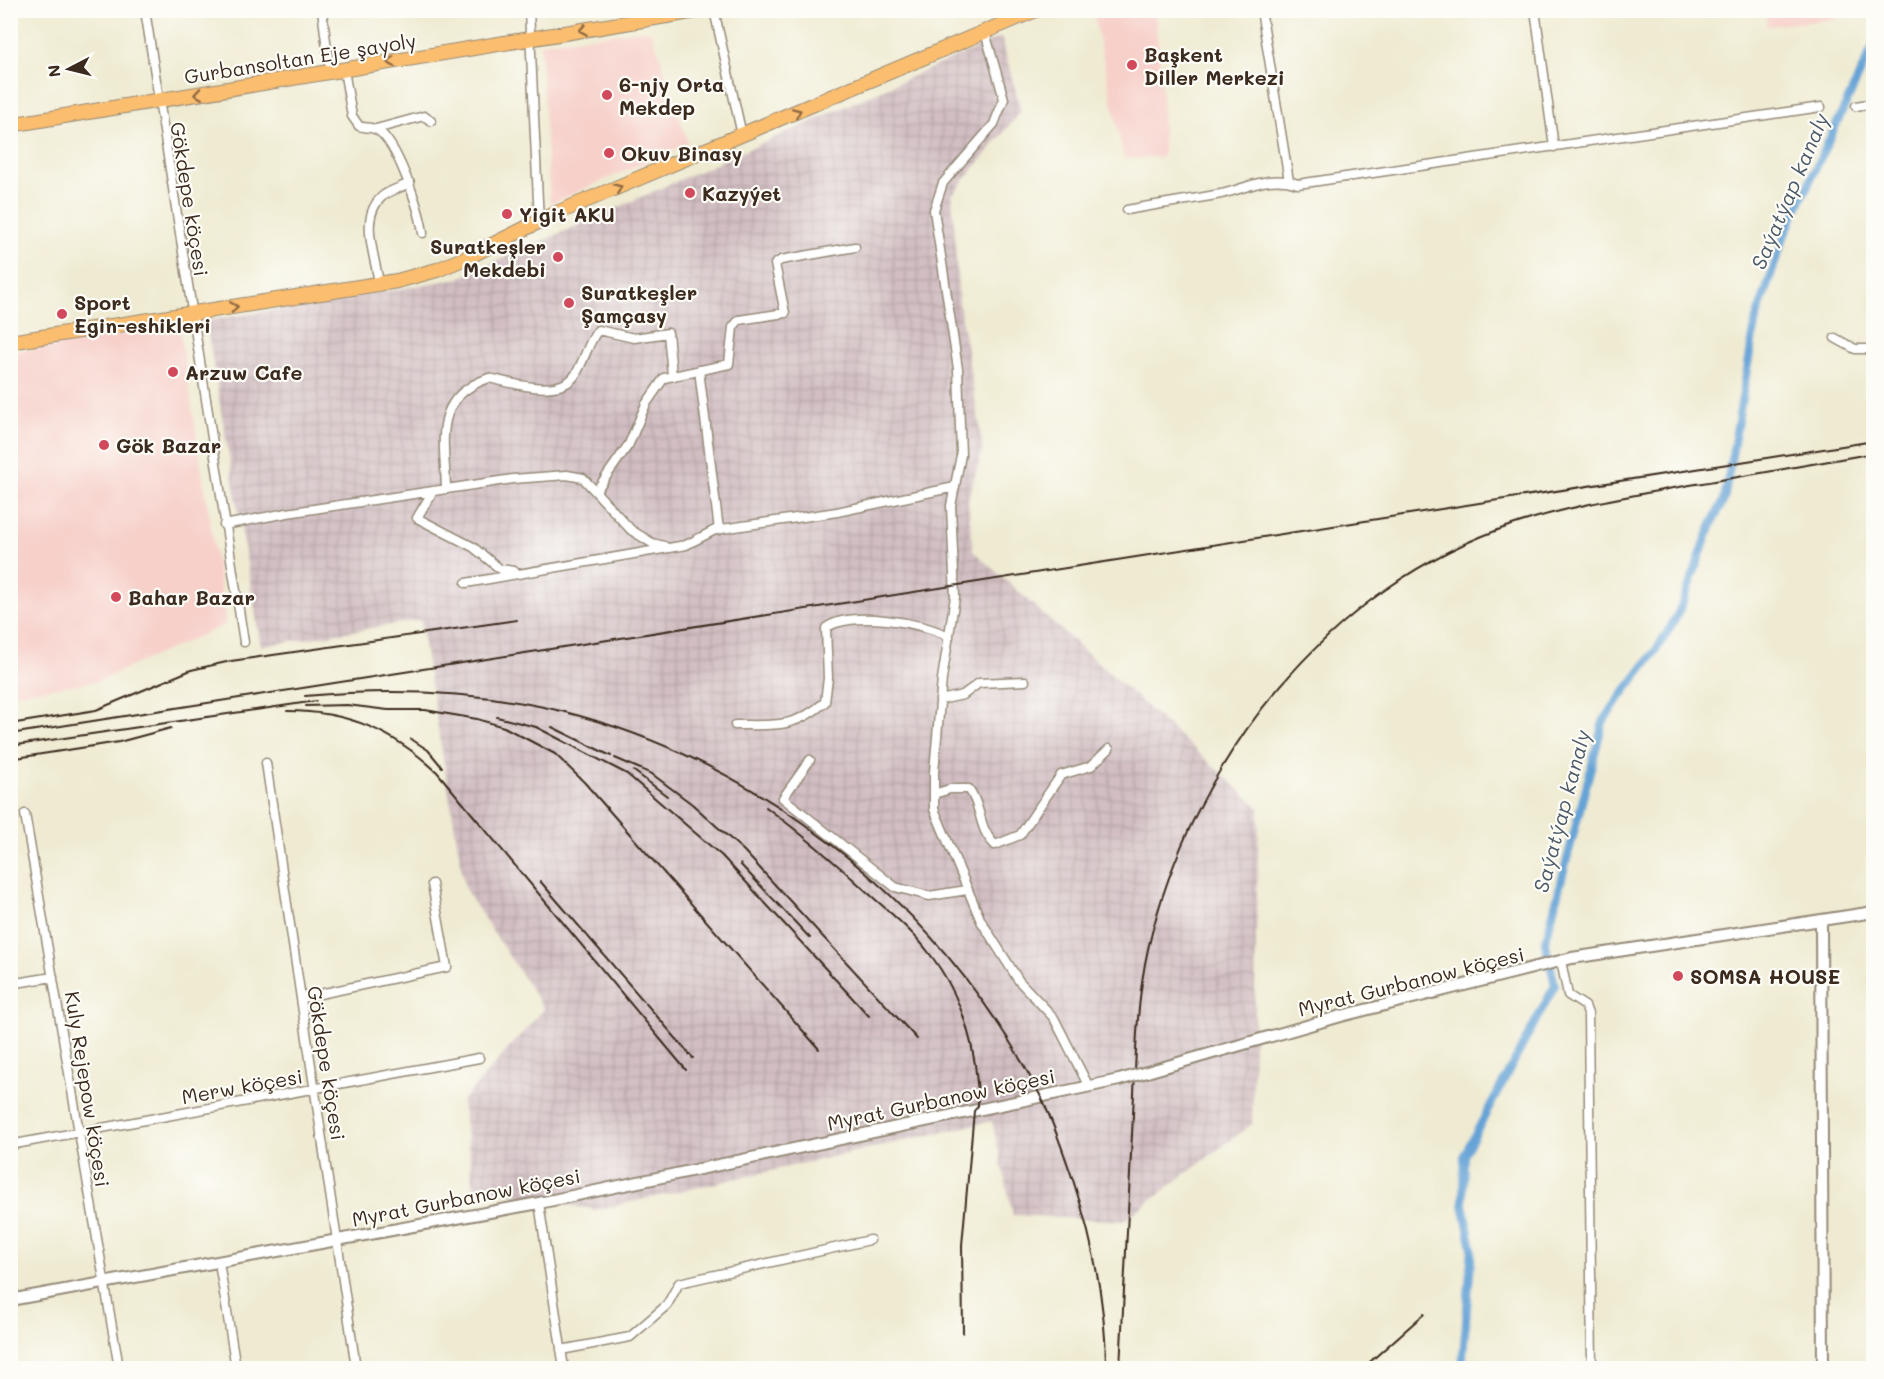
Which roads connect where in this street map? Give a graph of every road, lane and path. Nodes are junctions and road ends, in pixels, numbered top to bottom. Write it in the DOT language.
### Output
graph roads {
  1 [pos="145,10"];
  2 [pos="322,10"];
  3 [pos="529,10"];
  4 [pos="703,10"];
  5 [pos="714,10"];
  6 [pos="1036,10"];
  7 [pos="1261,10"];
  8 [pos="1535,10"];
  9 [pos="985,32"];
  10 [pos="530,39"];
  11 [pos="337,71"];
  12 [pos="159,101"];
  13 [pos="1874,103"];
  14 [pos="1856,106"];
  15 [pos="1821,108"];
  16 [pos="431,121"];
  17 [pos="10,126"];
  18 [pos="376,129"];
  19 [pos="742,135"];
  20 [pos="1554,147"];
  21 [pos="1289,181"];
  22 [pos="410,183"];
  23 [pos="1127,210"];
  24 [pos="539,222"];
  25 [pos="423,233"];
  26 [pos="855,248"];
  27 [pos="379,284"];
  28 [pos="191,314"];
  29 [pos="1835,338"];
  30 [pos="10,342"];
  31 [pos="1874,349"];
  32 [pos="699,370"];
  33 [pos="672,375"];
  34 [pos="955,487"];
  35 [pos="446,489"];
  36 [pos="433,491"];
  37 [pos="596,491"];
  38 [pos="224,525"];
  39 [pos="719,530"];
  40 [pos="670,547"];
  41 [pos="521,573"];
  42 [pos="466,583"];
  43 [pos="949,637"];
  44 [pos="244,642"];
  45 [pos="1024,681"];
  46 [pos="940,700"];
  47 [pos="735,725"];
  48 [pos="1109,749"];
  49 [pos="810,760"];
  50 [pos="266,763"];
  51 [pos="934,794"];
  52 [pos="25,814"];
  53 [pos="432,884"];
  54 [pos="967,890"];
  55 [pos="1874,912"];
  56 [pos="1821,920"];
  57 [pos="1562,961"];
  58 [pos="53,977"];
  59 [pos="10,984"];
  60 [pos="301,998"];
  61 [pos="479,1058"];
  62 [pos="1088,1085"];
  63 [pos="315,1090"];
  64 [pos="77,1133"];
  65 [pos="10,1145"];
  66 [pos="539,1203"];
  67 [pos="337,1240"];
  68 [pos="870,1240"];
  69 [pos="219,1262"];
  70 [pos="105,1283"];
  71 [pos="10,1300"];
  72 [pos="561,1350"];
  73 [pos="119,1368"];
  74 [pos="236,1368"];
  75 [pos="356,1368"];
  76 [pos="564,1368"];
  77 [pos="1592,1368"];
  78 [pos="1823,1368"];
  1 -- 12 [label="street, Gökdepe köçesi"];
  2 -- 11 [label="street"];
  3 -- 10 [label="street"];
  4 -- 10 [label="main road, Gurbansoltan Eje şayoly, one-way"];
  5 -- 19 [label="street"];
  6 -- 9 [label="main road"];
  7 -- 21 [label="street"];
  8 -- 20 [label="street"];
  19 -- 9 [label="main road, one-way"];
  9 -- 34 [label="street"];
  10 -- 11 [label="main road, Gurbansoltan Eje şayoly, one-way"];
  10 -- 24 [label="street"];
  11 -- 12 [label="main road, Gurbansoltan Eje şayoly, one-way"];
  11 -- 18 [label="street"];
  12 -- 17 [label="main road, Gurbansoltan Eje şayoly"];
  12 -- 28 [label="street, Gökdepe köçesi"];
  13 -- 14 [label="street"];
  15 -- 20 [label="street"];
  16 -- 18 [label="street"];
  18 -- 22 [label="street"];
  24 -- 19 [label="main road, one-way"];
  20 -- 21 [label="street"];
  21 -- 23 [label="street"];
  22 -- 25 [label="street"];
  22 -- 27 [label="street"];
  24 -- 27 [label="main road"];
  26 -- 32 [label="street"];
  28 -- 27 [label="main road, one-way"];
  28 -- 30 [label="main road"];
  28 -- 38 [label="street, Gökdepe köçesi"];
  29 -- 31 [label="street"];
  32 -- 33 [label="street"];
  32 -- 39 [label="street"];
  33 -- 35 [label="street"];
  33 -- 37 [label="street"];
  34 -- 39 [label="street"];
  34 -- 43 [label="street"];
  35 -- 36 [label="street"];
  35 -- 37 [label="street"];
  36 -- 38 [label="street"];
  36 -- 41 [label="street"];
  37 -- 40 [label="street"];
  38 -- 44 [label="street, Gökdepe köçesi"];
  39 -- 40 [label="street"];
  40 -- 41 [label="street"];
  41 -- 42 [label="street"];
  43 -- 46 [label="street"];
  43 -- 47 [label="street"];
  45 -- 46 [label="street"];
  46 -- 51 [label="street"];
  48 -- 51 [label="street"];
  49 -- 54 [label="street"];
  50 -- 60 [label="street, Gökdepe köçesi"];
  51 -- 54 [label="street"];
  52 -- 58 [label="street, Kuly Rejepow köçesi"];
  53 -- 60 [label="street"];
  54 -- 62 [label="street"];
  55 -- 56 [label="street, Myrat Gurbanow köçesi"];
  56 -- 57 [label="street, Myrat Gurbanow köçesi"];
  56 -- 78 [label="street"];
  57 -- 62 [label="street, Myrat Gurbanow köçesi, bridge"];
  57 -- 77 [label="street"];
  58 -- 59 [label="street"];
  58 -- 64 [label="street, Kuly Rejepow köçesi"];
  60 -- 63 [label="street, Gökdepe köçesi"];
  61 -- 63 [label="street, Merw köçesi"];
  62 -- 66 [label="street, Myrat Gurbanow köçesi"];
  63 -- 64 [label="street, Merw köçesi"];
  63 -- 67 [label="street, Gökdepe köçesi"];
  64 -- 65 [label="street, Merw köçesi"];
  64 -- 70 [label="street, Kuly Rejepow köçesi"];
  66 -- 67 [label="street, Myrat Gurbanow köçesi"];
  66 -- 72 [label="street"];
  67 -- 69 [label="street, Myrat Gurbanow köçesi"];
  67 -- 75 [label="street, Gökdepe köçesi"];
  68 -- 72 [label="street"];
  69 -- 70 [label="street, Myrat Gurbanow köçesi"];
  69 -- 74 [label="street"];
  70 -- 71 [label="street, Myrat Gurbanow köçesi"];
  70 -- 73 [label="street, Kuly Rejepow köçesi"];
  72 -- 76 [label="street"];
}
